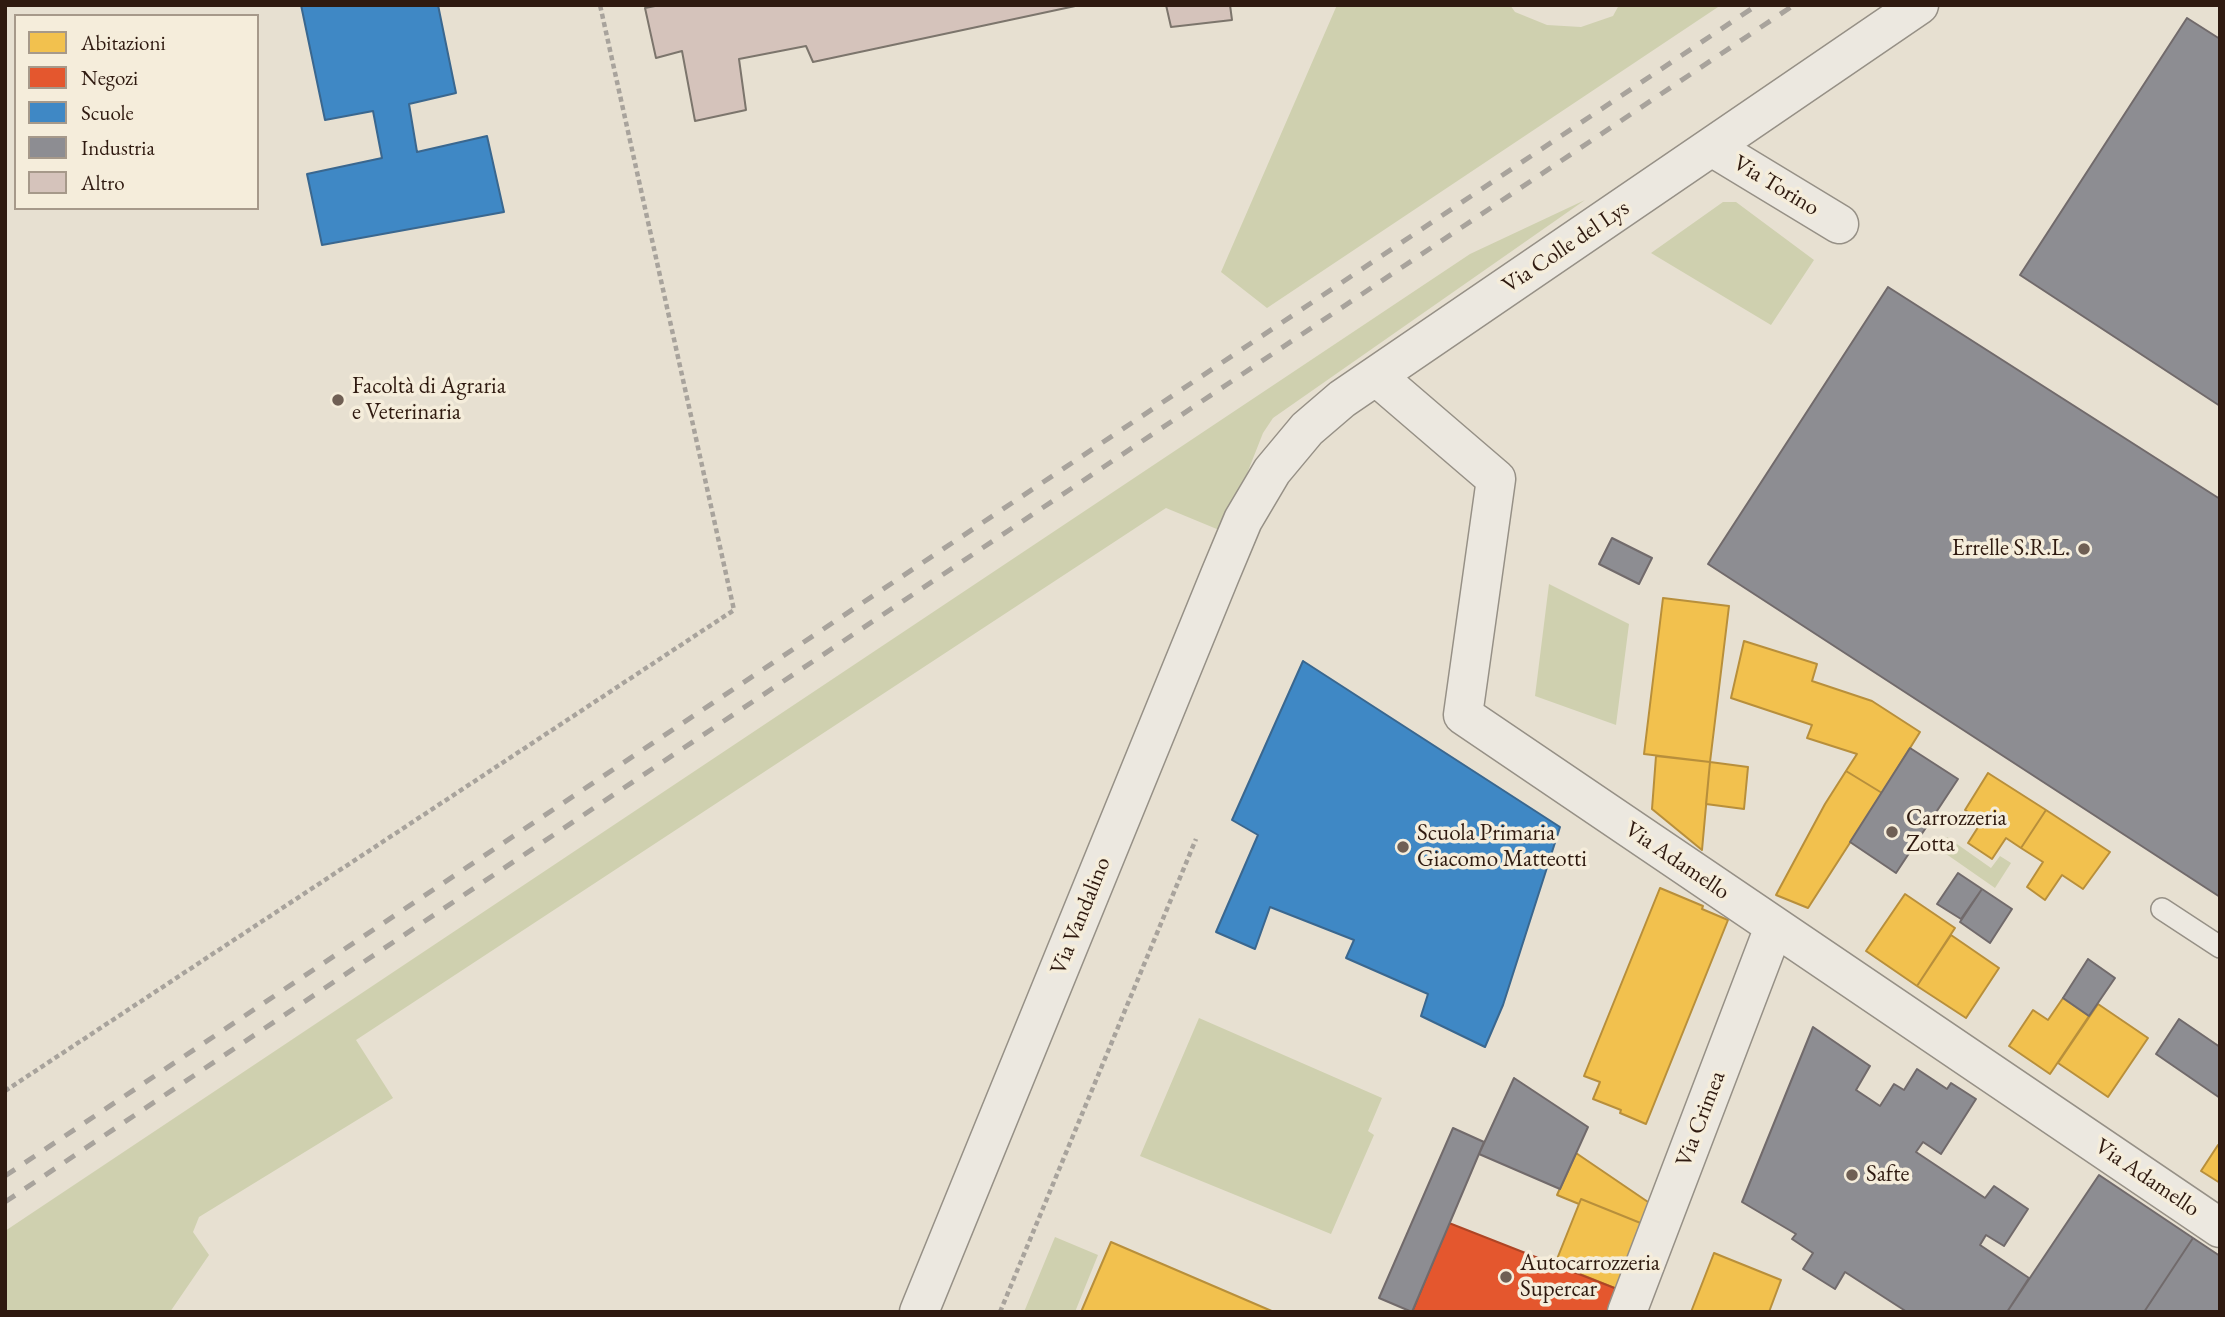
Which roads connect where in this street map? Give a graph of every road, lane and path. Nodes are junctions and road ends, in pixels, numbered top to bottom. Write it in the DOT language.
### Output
graph roads {
  1 [pos="600,5"];
  2 [pos="1919,5"];
  3 [pos="1712,148"];
  4 [pos="1839,224"];
  5 [pos="1376,376"];
  6 [pos="1243,520"];
  7 [pos="1196,839"];
  8 [pos="2162,909"];
  9 [pos="1774,927"];
  10 [pos="2220,947"];
  11 [pos="5,1091"];
  12 [pos="2220,1228"];
  13 [pos="919,1312"];
  14 [pos="1000,1312"];
  15 [pos="1627,1312"];
  1 -- 11 [label="path"];
  2 -- 3 [label="street, Via Colle del Lys"];
  3 -- 4 [label="street, Via Torino"];
  3 -- 5 [label="street, Via Colle del Lys"];
  5 -- 6 [label="street, Via Colle del Lys"];
  5 -- 9 [label="street, Via Adamello"];
  6 -- 13 [label="street, Via Vandalino"];
  7 -- 14 [label="path"];
  8 -- 10 [label="lane"];
  9 -- 12 [label="street, Via Adamello"];
  9 -- 15 [label="street, Via Crimea"];
}
